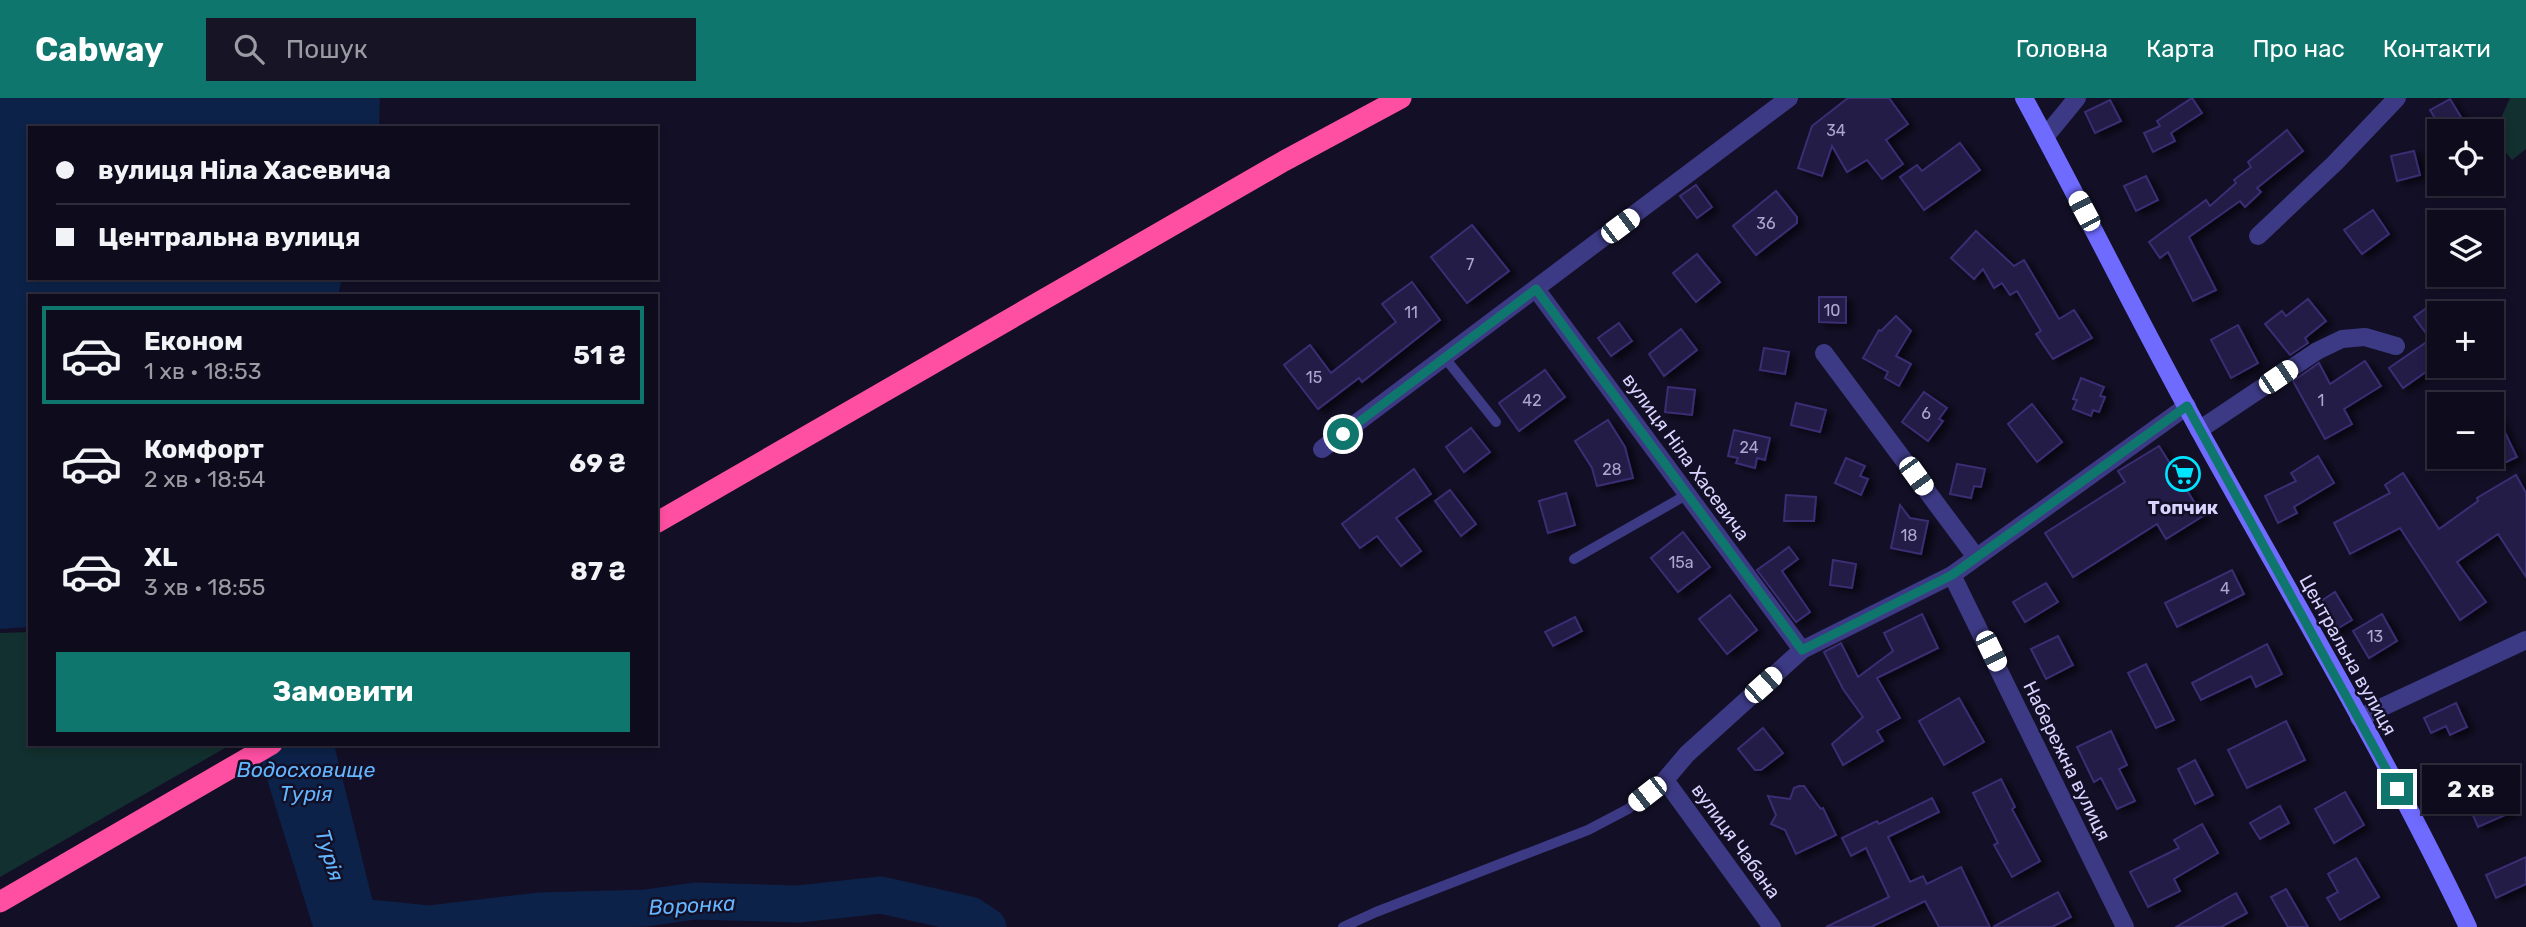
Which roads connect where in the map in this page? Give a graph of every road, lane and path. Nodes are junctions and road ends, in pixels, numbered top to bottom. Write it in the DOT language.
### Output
graph roads {
  1 [pos="1401,98"];
  2 [pos="1789,98"];
  3 [pos="2024,98"];
  4 [pos="2077,98"];
  5 [pos="2397,98"];
  6 [pos="2045,137"];
  7 [pos="2258,236"];
  8 [pos="1536,289"];
  9 [pos="2396,346"];
  10 [pos="1824,353"];
  11 [pos="1445,358"];
  12 [pos="2187,406"];
  13 [pos="1496,422"];
  14 [pos="2199,430"];
  15 [pos="1322,449"];
  16 [pos="1688,494"];
  17 [pos="658,522"];
  18 [pos="1976,557"];
  19 [pos="1574,558"];
  20 [pos="1952,575"];
  21 [pos="2526,640"];
  22 [pos="1802,650"];
  23 [pos="2359,718"];
  24 [pos="268,746"];
  25 [pos="1665,780"];
  26 [pos="0,902"];
  27 [pos="1343,927"];
  28 [pos="1772,927"];
  29 [pos="2125,927"];
  30 [pos="2468,927"];
  1 -- 17 [label="highway"];
  2 -- 8 [label="street"];
  3 -- 6 [label="street, Центральна вулиця"];
  4 -- 6 [label="street"];
  5 -- 7 [label="street"];
  6 -- 12 [label="street, Центральна вулиця"];
  8 -- 11 [label="street"];
  8 -- 16 [label="street, вулиця Ніла Хасевича"];
  9 -- 14 [label="street"];
  10 -- 18 [label="street"];
  11 -- 13 [label="lane"];
  11 -- 15 [label="street"];
  12 -- 14 [label="street, Центральна вулиця"];
  12 -- 18 [label="street"];
  14 -- 23 [label="street, Центральна вулиця"];
  16 -- 19 [label="lane"];
  16 -- 22 [label="street, вулиця Ніла Хасевича"];
  18 -- 20 [label="street"];
  20 -- 22 [label="street"];
  20 -- 29 [label="street, Набережна вулиця"];
  21 -- 23 [label="street"];
  22 -- 25 [label="street"];
  23 -- 30 [label="street, Центральна вулиця"];
  24 -- 26 [label="highway"];
  25 -- 27 [label="lane"];
  25 -- 28 [label="street, вулиця Чабана"];
}
